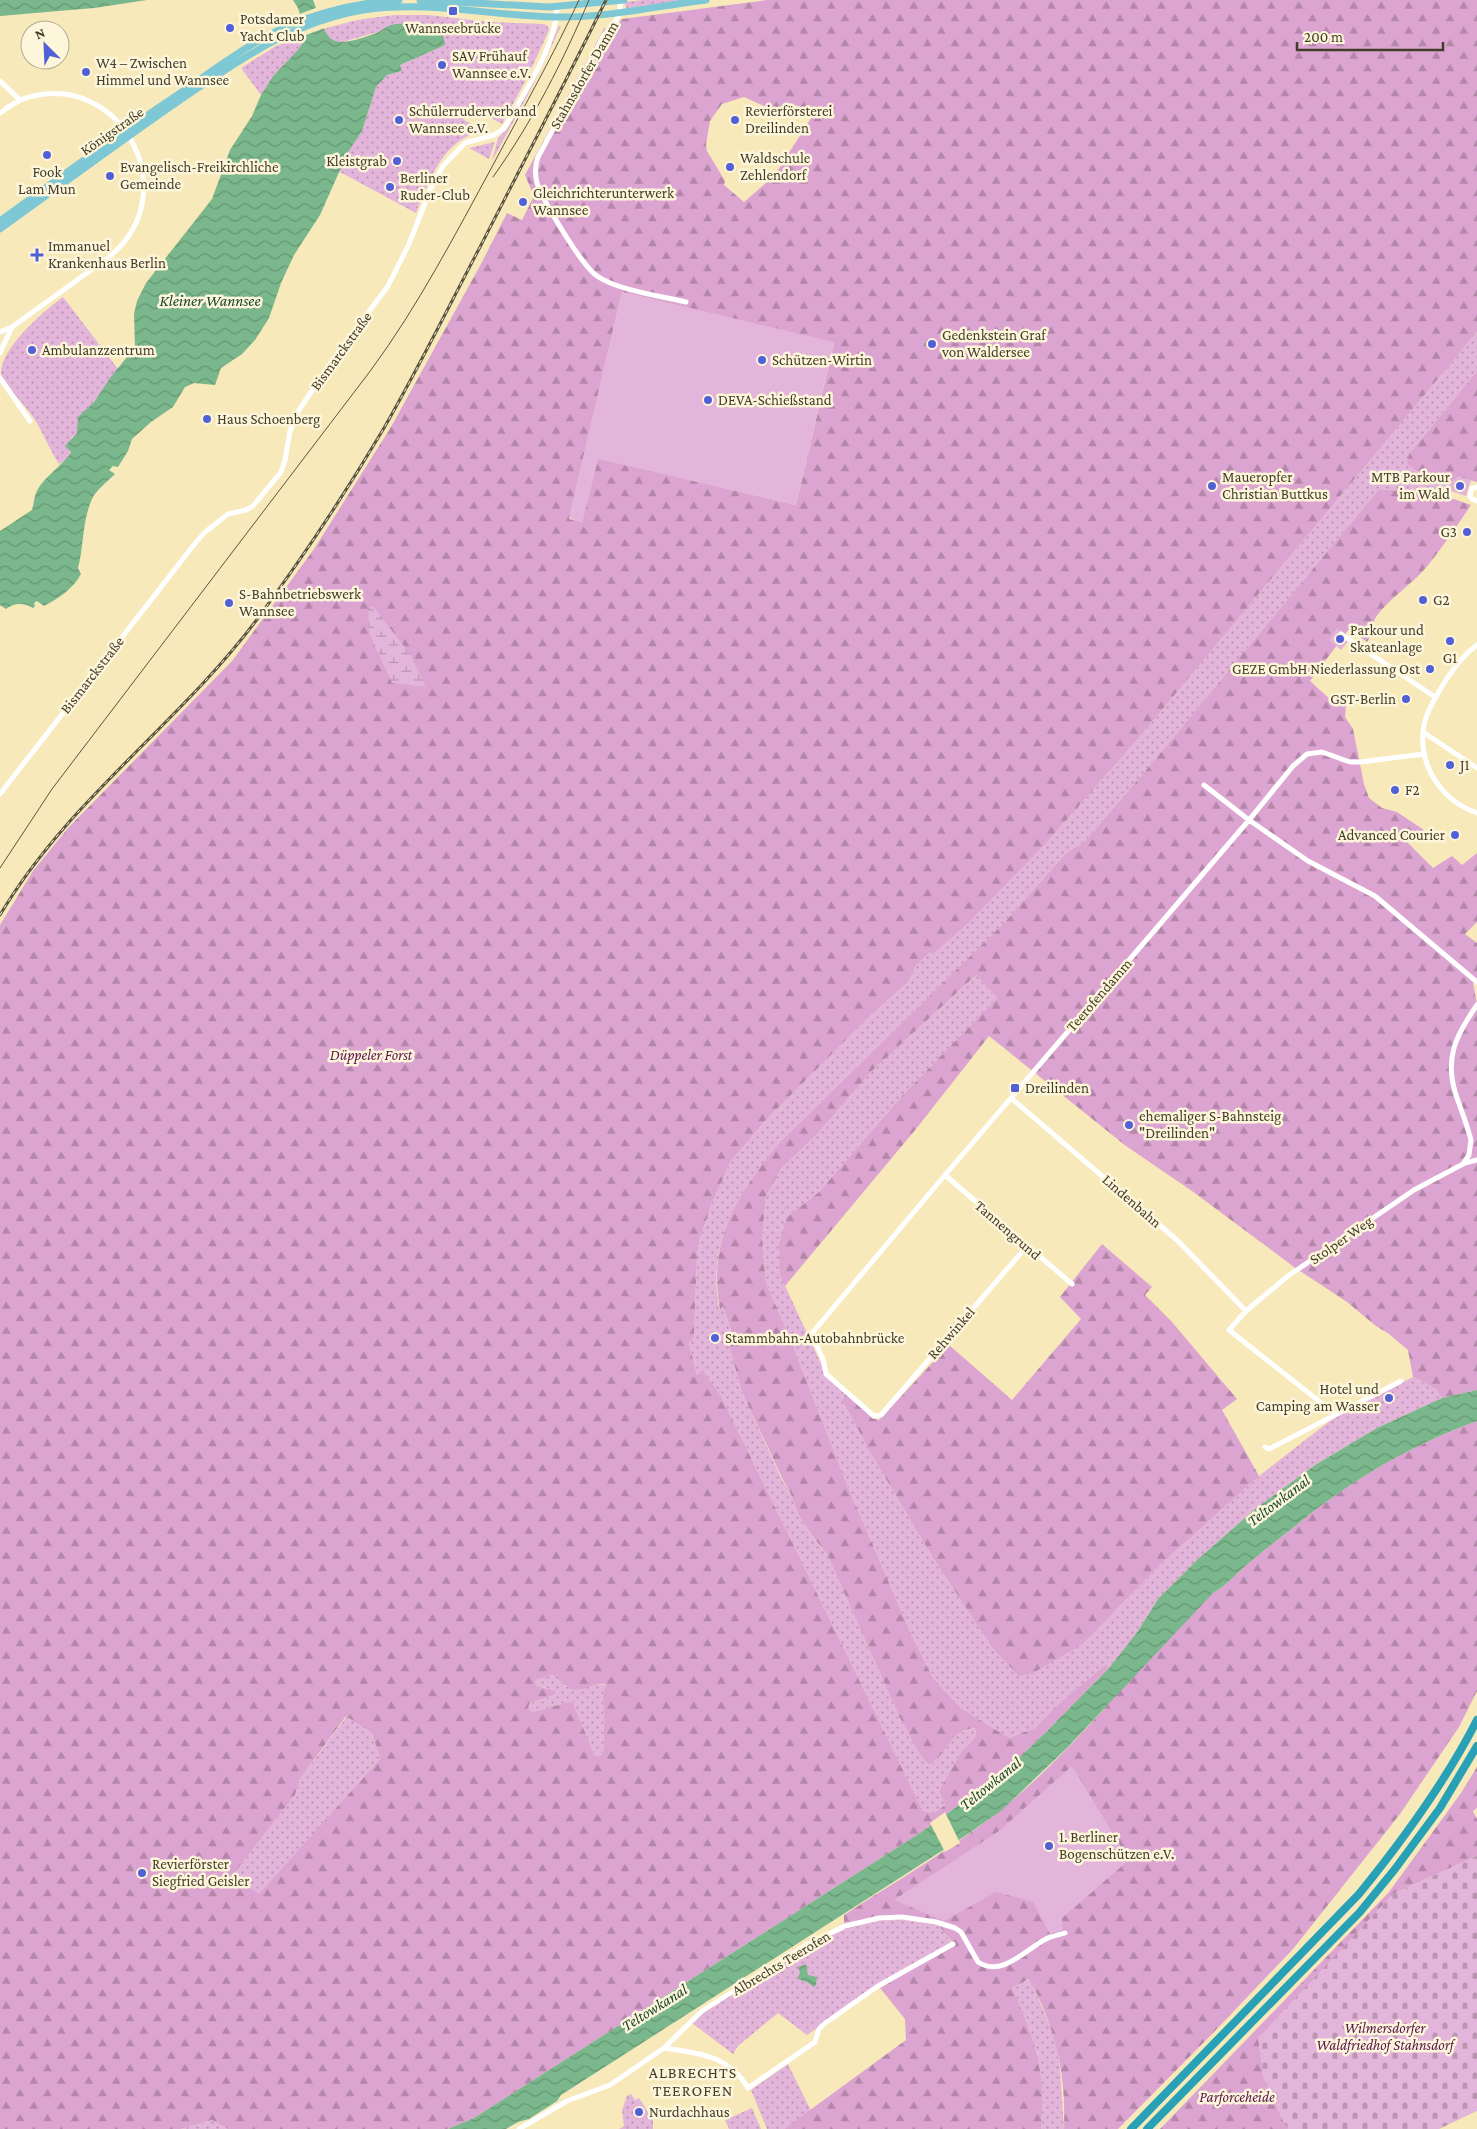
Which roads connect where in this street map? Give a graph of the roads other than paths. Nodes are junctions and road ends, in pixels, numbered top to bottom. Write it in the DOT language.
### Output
graph roads {
  1 [pos="399,0"];
  2 [pos="420,0"];
  3 [pos="624,0"];
  4 [pos="706,0"];
  5 [pos="620,1"];
  6 [pos="512,2"];
  7 [pos="520,3"];
  8 [pos="557,7"];
  9 [pos="621,11"];
  10 [pos="514,14"];
  11 [pos="330,15"];
  12 [pos="557,17"];
  13 [pos="0,81"];
  14 [pos="20,100"];
  15 [pos="0,113"];
  16 [pos="127,132"];
  17 [pos="0,221"];
  18 [pos="0,229"];
  19 [pos="686,302"];
  20 [pos="12,327"];
  21 [pos="0,332"];
  22 [pos="0,353"];
  23 [pos="0,378"];
  24 [pos="30,421"];
  25 [pos="1477,487"];
  26 [pos="1477,501"];
  27 [pos="1341,634"];
  28 [pos="1477,645"];
  29 [pos="1435,697"];
  30 [pos="1423,732"];
  31 [pos="1424,754"];
  32 [pos="1477,768"];
  33 [pos="1204,785"];
  34 [pos="0,794"];
  35 [pos="1477,813"];
  36 [pos="1249,820"];
  37 [pos="1477,982"];
  38 [pos="1477,1005"];
  39 [pos="1011,1098"];
  40 [pos="1477,1160"];
  41 [pos="1463,1164"];
  42 [pos="945,1175"];
  43 [pos="1026,1246"];
  44 [pos="1072,1284"];
  45 [pos="1246,1311"];
  46 [pos="1400,1381"];
  47 [pos="1334,1414"];
  48 [pos="874,1416"];
  49 [pos="1265,1447"];
  50 [pos="1477,1720"];
  51 [pos="1477,1746"];
  52 [pos="1065,1933"];
  53 [pos="952,1944"];
  54 [pos="664,2048"];
  55 [pos="519,2129"];
  56 [pos="1131,2129"];
  57 [pos="1147,2129"];
  1 -- 11 [label="main road, Königstraße"];
  2 -- 6 [label="main road"];
  3 -- 5 [label="main road"];
  4 -- 9 [label="main road, Königstraße"];
  5 -- 8 [label="main road"];
  5 -- 9 [label="street, Stahnsdorfer Damm"];
  6 -- 7 [label="main road"];
  6 -- 10 [label="main road"];
  7 -- 8 [label="main road"];
  7 -- 10 [label="main road"];
  8 -- 12 [label="street, Bismarckstraße"];
  9 -- 12 [label="main road, Königstraße"];
  9 -- 19 [label="street, Stahnsdorfer Damm"];
  10 -- 11 [label="main road, Königstraße"];
  10 -- 12 [label="main road, Königstraße"];
  11 -- 16 [label="main road, Königstraße"];
  12 -- 34 [label="street, Bismarckstraße"];
  13 -- 14 [label="street"];
  14 -- 15 [label="street"];
  14 -- 16 [label="street"];
  16 -- 17 [label="main road, Königstraße"];
  16 -- 18 [label="main road, Königstraße"];
  16 -- 20 [label="street"];
  20 -- 21 [label="street"];
  20 -- 22 [label="street"];
  23 -- 24 [label="street"];
  25 -- 26 [label="street"];
  27 -- 29 [label="street"];
  28 -- 29 [label="street"];
  29 -- 30 [label="street"];
  30 -- 31 [label="street"];
  30 -- 32 [label="street"];
  31 -- 35 [label="street"];
  31 -- 36 [label="street, Teerofendamm"];
  33 -- 36 [label="street"];
  36 -- 37 [label="street"];
  36 -- 39 [label="street, Teerofendamm"];
  38 -- 41 [label="street"];
  39 -- 42 [label="street, Teerofendamm"];
  39 -- 45 [label="street, Lindenbahn"];
  40 -- 41 [label="street, Stolper Weg"];
  41 -- 45 [label="street, Stolper Weg"];
  42 -- 43 [label="street, Tannengrund"];
  42 -- 48 [label="street, Teerofendamm"];
  43 -- 44 [label="street, Tannengrund"];
  43 -- 48 [label="street, Rehwinkel"];
  45 -- 47 [label="street, Stolper Weg"];
  46 -- 47 [label="street"];
  47 -- 49 [label="street"];
  50 -- 56 [label="highway"];
  51 -- 57 [label="highway"];
  52 -- 54 [label="street, Albrechts Teerofen"];
  53 -- 54 [label="street"];
  54 -- 55 [label="street, Albrechts Teerofen"];
}
